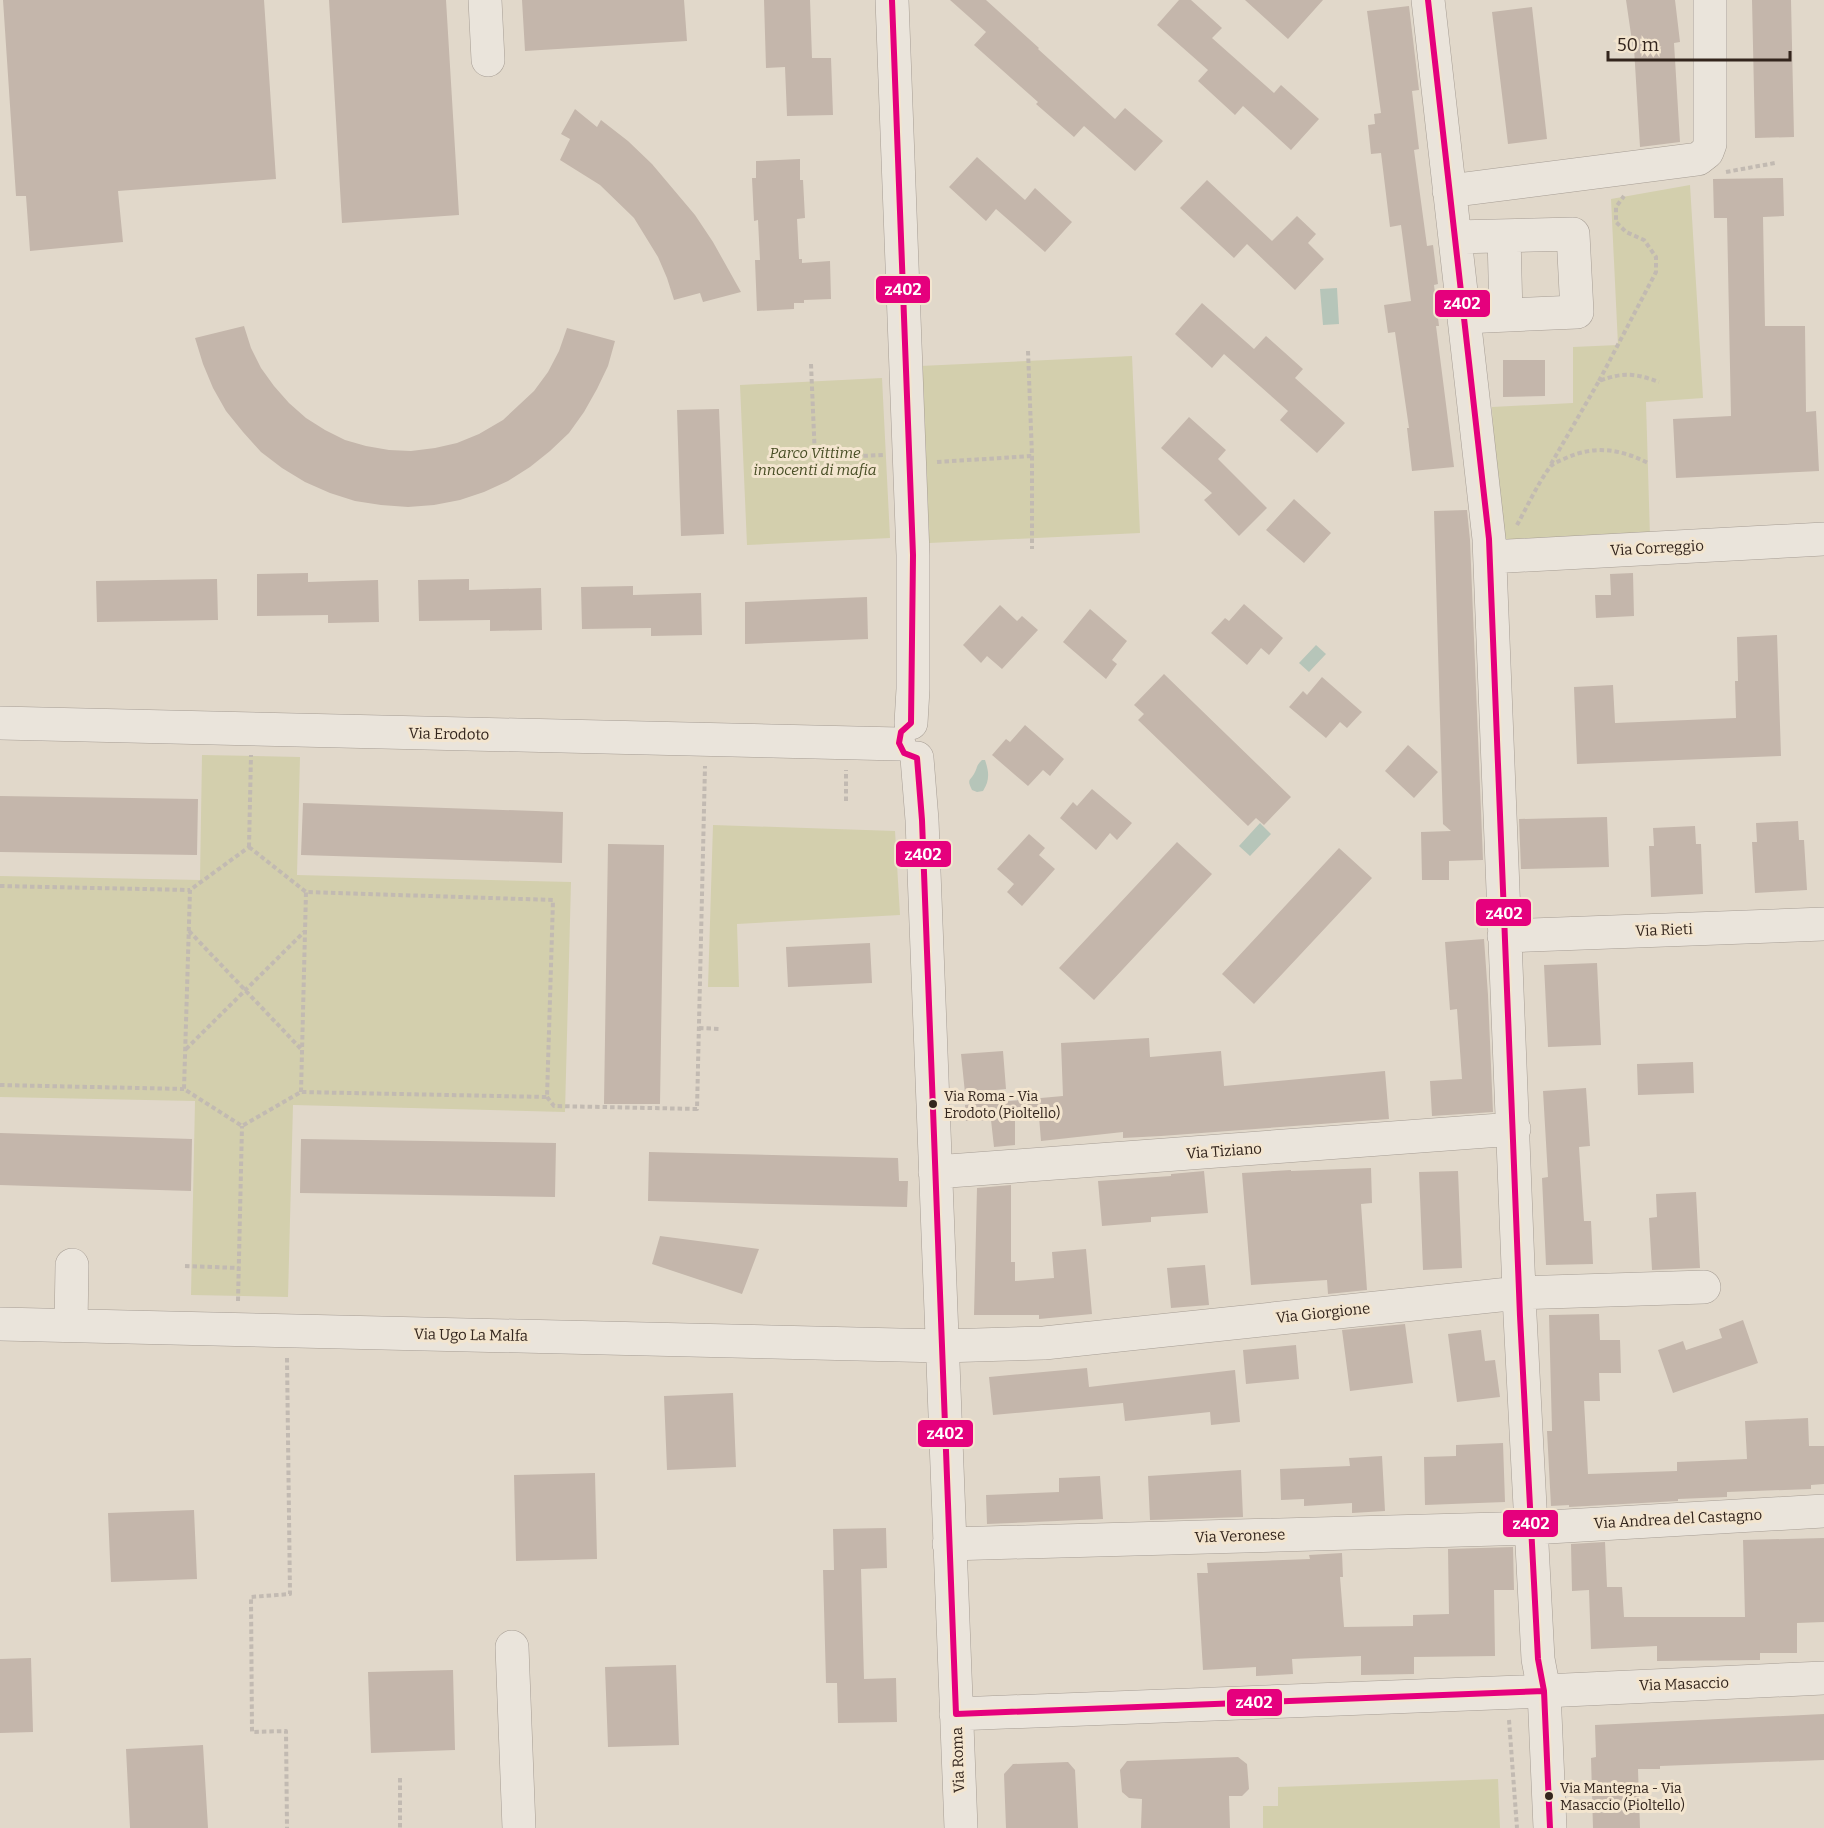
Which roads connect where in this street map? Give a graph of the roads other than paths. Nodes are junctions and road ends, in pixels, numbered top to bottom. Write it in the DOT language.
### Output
graph roads {
  1 [pos="484,0"];
  2 [pos="892,0"];
  3 [pos="1428,0"];
  4 [pos="1710,0"];
  5 [pos="488,60"];
  6 [pos="1449,191"];
  7 [pos="1504,236"];
  8 [pos="1455,237"];
  9 [pos="1506,315"];
  10 [pos="1464,317"];
  11 [pos="1824,539"];
  12 [pos="1490,552"];
  13 [pos="0,723"];
  14 [pos="909,741"];
  15 [pos="1824,924"];
  16 [pos="1504,936"];
  17 [pos="1514,1130"];
  18 [pos="935,1172"];
  19 [pos="72,1265"];
  20 [pos="1704,1287"];
  21 [pos="1519,1293"];
  22 [pos="0,1323"];
  23 [pos="71,1325"];
  24 [pos="942,1346"];
  25 [pos="1824,1511"];
  26 [pos="1531,1527"];
  27 [pos="950,1544"];
  28 [pos="512,1647"];
  29 [pos="1824,1678"];
  30 [pos="1544,1691"];
  31 [pos="956,1714"];
  32 [pos="519,1828"];
  33 [pos="961,1828"];
  34 [pos="1550,1828"];
  1 -- 5 [label="street"];
  2 -- 14 [label="street, Via Roma"];
  3 -- 6 [label="street"];
  4 -- 6 [label="street"];
  6 -- 8 [label="street"];
  7 -- 8 [label="street"];
  7 -- 9 [label="street"];
  7 -- 9 [label="street"];
  8 -- 10 [label="street"];
  9 -- 10 [label="street"];
  10 -- 12 [label="street"];
  11 -- 12 [label="street, Via Correggio"];
  12 -- 16 [label="street"];
  13 -- 14 [label="street, Via Erodoto"];
  14 -- 18 [label="street, Via Roma"];
  15 -- 16 [label="street, Via Rieti"];
  16 -- 17 [label="street"];
  17 -- 18 [label="street, Via Tiziano"];
  17 -- 21 [label="street"];
  18 -- 24 [label="street, Via Roma"];
  19 -- 23 [label="street"];
  20 -- 21 [label="street, Via Giorgione"];
  21 -- 24 [label="street, Via Giorgione"];
  21 -- 26 [label="street"];
  22 -- 23 [label="street, Via Ugo La Malfa"];
  23 -- 24 [label="street, Via Ugo La Malfa"];
  24 -- 27 [label="street, Via Roma"];
  25 -- 26 [label="street, Via Andrea del Castagno"];
  26 -- 27 [label="street, Via Veronese"];
  26 -- 30 [label="street"];
  27 -- 31 [label="street, Via Roma"];
  28 -- 32 [label="street"];
  29 -- 30 [label="street, Via Masaccio"];
  30 -- 31 [label="street, Via Masaccio"];
  30 -- 34 [label="street"];
  31 -- 33 [label="street, Via Roma"];
}
